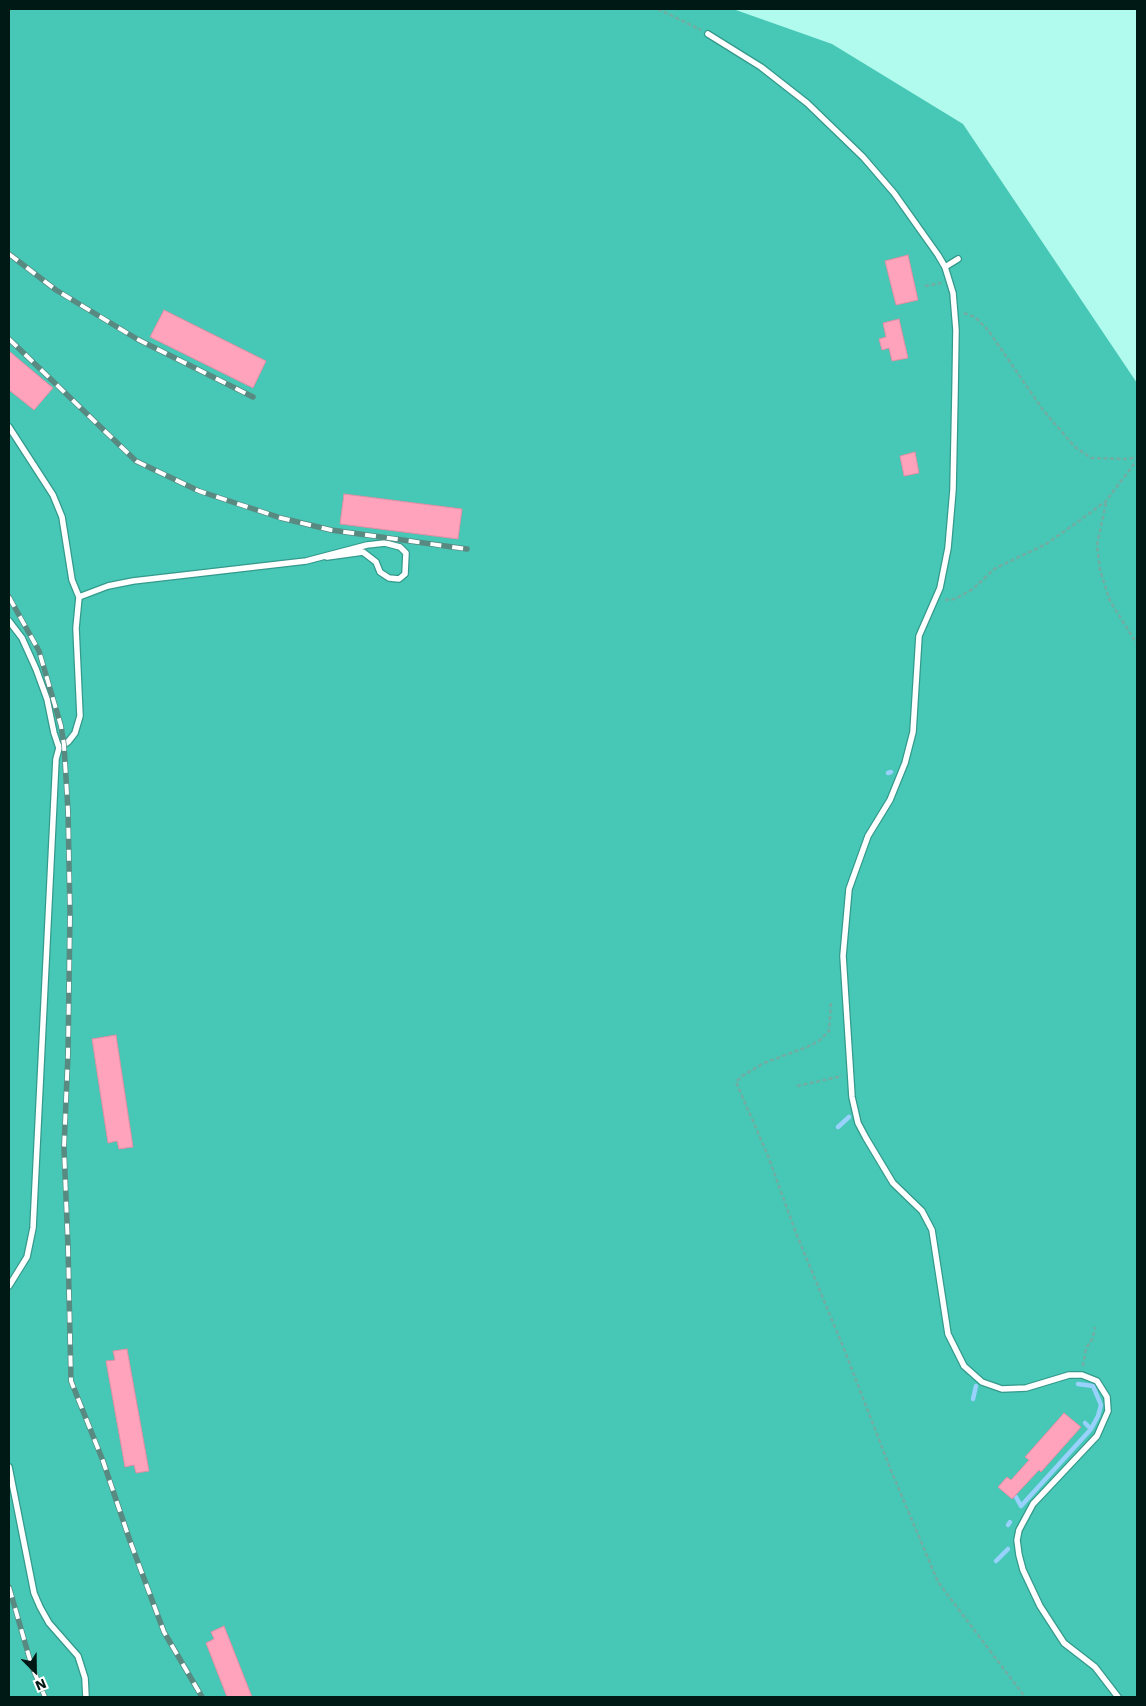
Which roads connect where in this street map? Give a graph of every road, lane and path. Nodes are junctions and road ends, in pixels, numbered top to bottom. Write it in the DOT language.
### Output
graph roads {
  1 [pos="658,9"];
  2 [pos="708,34"];
  3 [pos="958,259"];
  4 [pos="945,267"];
  5 [pos="940,283"];
  6 [pos="925,286"];
  7 [pos="975,317"];
  8 [pos="9,427"];
  9 [pos="1137,458"];
  10 [pos="1106,501"];
  11 [pos="327,557"];
  12 [pos="78,597"];
  13 [pos="934,601"];
  14 [pos="9,621"];
  15 [pos="1137,644"];
  16 [pos="59,748"];
  17 [pos="831,1003"];
  18 [pos="851,1074"];
  19 [pos="797,1086"];
  20 [pos="9,1286"];
  21 [pos="1095,1327"];
  22 [pos="1082,1375"];
  23 [pos="9,1467"];
  24 [pos="86,1697"];
  25 [pos="1025,1697"];
  26 [pos="1118,1697"];
  1 -- 2 [label="path"];
  2 -- 4 [label="lane"];
  3 -- 4 [label="lane"];
  4 -- 13 [label="lane"];
  5 -- 6 [label="path"];
  7 -- 9 [label="path"];
  8 -- 12 [label="lane"];
  9 -- 10 [label="path"];
  10 -- 13 [label="path"];
  10 -- 15 [label="path"];
  11 -- 11 [label="lane"];
  11 -- 12 [label="lane"];
  12 -- 16 [label="lane"];
  13 -- 18 [label="lane"];
  14 -- 16 [label="lane"];
  16 -- 20 [label="lane"];
  17 -- 25 [label="path"];
  18 -- 19 [label="path"];
  18 -- 22 [label="lane"];
  21 -- 22 [label="path"];
  22 -- 26 [label="lane"];
  23 -- 24 [label="lane"];
}
